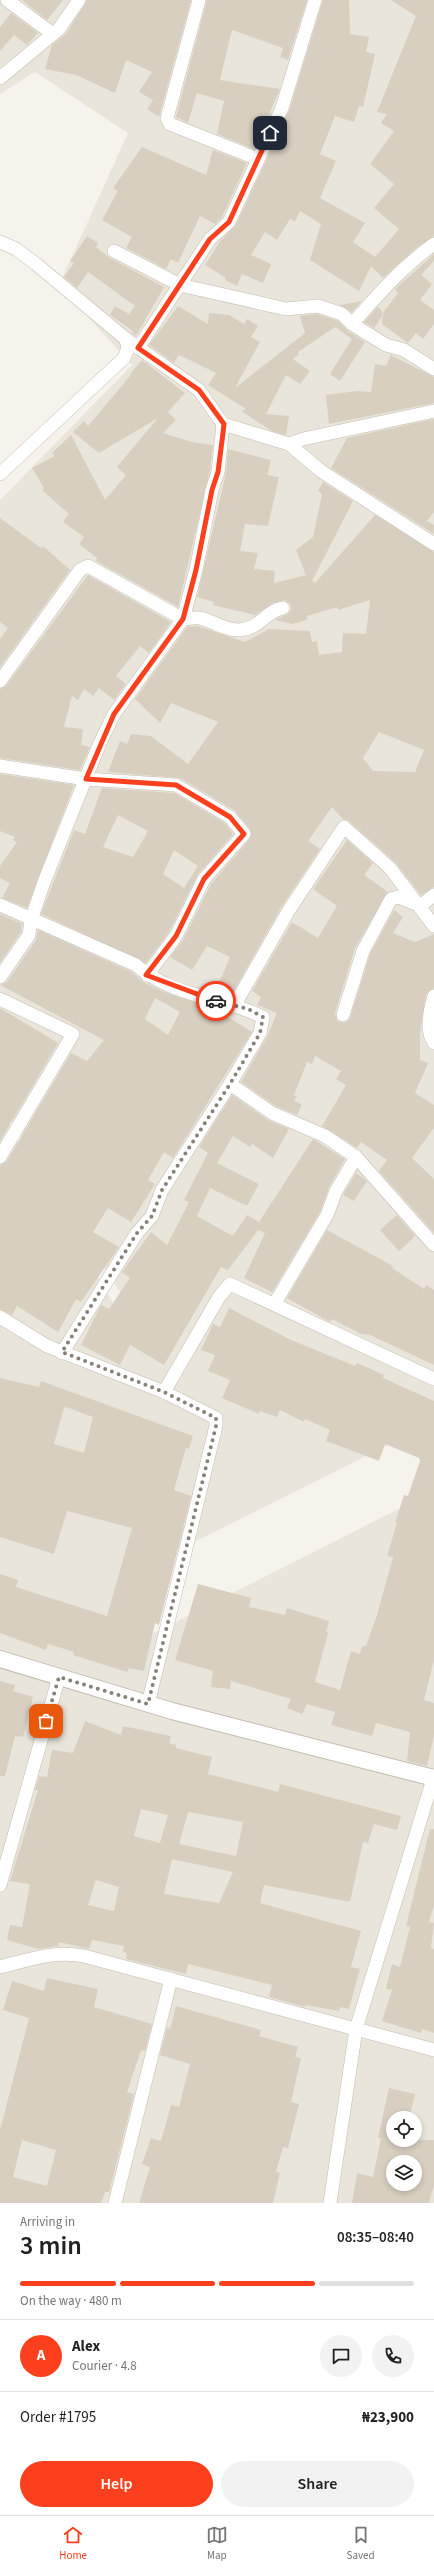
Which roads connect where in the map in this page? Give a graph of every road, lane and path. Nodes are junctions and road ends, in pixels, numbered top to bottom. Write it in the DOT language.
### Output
graph roads {
  1 [pos="7,0"];
  2 [pos="79,0"];
  3 [pos="200,0"];
  4 [pos="315,0"];
  5 [pos="53,34"];
  6 [pos="0,78"];
  7 [pos="258,159"];
  8 [pos="0,242"];
  9 [pos="434,244"];
  10 [pos="114,251"];
  11 [pos="180,285"];
  12 [pos="352,324"];
  13 [pos="126,339"];
  14 [pos="138,348"];
  15 [pos="434,369"];
  16 [pos="434,411"];
  17 [pos="224,424"];
  18 [pos="289,444"];
  19 [pos="0,474"];
  20 [pos="434,544"];
  21 [pos="283,608"];
  22 [pos="183,619"];
  23 [pos="0,681"];
  24 [pos="0,766"];
  25 [pos="86,779"];
  26 [pos="434,895"];
  27 [pos="0,905"];
  28 [pos="420,906"];
  29 [pos="31,920"];
  30 [pos="434,926"];
  31 [pos="146,975"];
  32 [pos="0,977"];
  33 [pos="434,996"];
  34 [pos="0,999"];
  35 [pos="234,1006"];
  36 [pos="343,1015"];
  37 [pos="434,1043"];
  38 [pos="230,1084"];
  39 [pos="0,1157"];
  40 [pos="356,1157"];
  41 [pos="434,1245"];
  42 [pos="275,1303"];
  43 [pos="0,1317"];
  44 [pos="62,1352"];
  45 [pos="434,1379"];
  46 [pos="164,1392"];
  47 [pos="0,1659"];
  48 [pos="59,1677"];
  49 [pos="148,1704"];
  50 [pos="434,1778"];
  51 [pos="0,1884"];
  52 [pos="0,1967"];
  53 [pos="171,1979"];
  54 [pos="356,2029"];
  55 [pos="434,2050"];
  56 [pos="115,2203"];
  57 [pos="330,2203"];
  1 -- 5 [label="street"];
  2 -- 5 [label="street"];
  3 -- 7 [label="street"];
  4 -- 7 [label="street"];
  5 -- 6 [label="street"];
  7 -- 11 [label="street"];
  8 -- 13 [label="street"];
  9 -- 12 [label="street"];
  10 -- 11 [label="street"];
  11 -- 12 [label="street"];
  11 -- 14 [label="street"];
  12 -- 15 [label="street"];
  13 -- 14 [label="street"];
  13 -- 19 [label="street"];
  14 -- 17 [label="street"];
  16 -- 18 [label="street"];
  17 -- 18 [label="street"];
  17 -- 22 [label="street"];
  18 -- 20 [label="street"];
  21 -- 22 [label="street"];
  22 -- 23 [label="street"];
  22 -- 25 [label="street"];
  24 -- 25 [label="street"];
  25 -- 29 [label="street"];
  25 -- 31 [label="street"];
  26 -- 28 [label="street"];
  27 -- 29 [label="street"];
  28 -- 30 [label="street"];
  28 -- 35 [label="street"];
  28 -- 36 [label="street"];
  29 -- 31 [label="street"];
  29 -- 32 [label="street"];
  31 -- 35 [label="street"];
  33 -- 37 [label="street"];
  34 -- 39 [label="street"];
  35 -- 38 [label="street"];
  38 -- 40 [label="street"];
  38 -- 44 [label="street"];
  40 -- 41 [label="street"];
  40 -- 42 [label="street"];
  42 -- 45 [label="street"];
  42 -- 46 [label="street"];
  43 -- 44 [label="street"];
  44 -- 46 [label="street"];
  46 -- 49 [label="street"];
  47 -- 48 [label="street"];
  48 -- 49 [label="street"];
  48 -- 51 [label="street"];
  49 -- 50 [label="street"];
  50 -- 54 [label="street"];
  52 -- 53 [label="street"];
  53 -- 54 [label="street"];
  53 -- 56 [label="street"];
  54 -- 55 [label="street"];
  54 -- 57 [label="street"];
}
